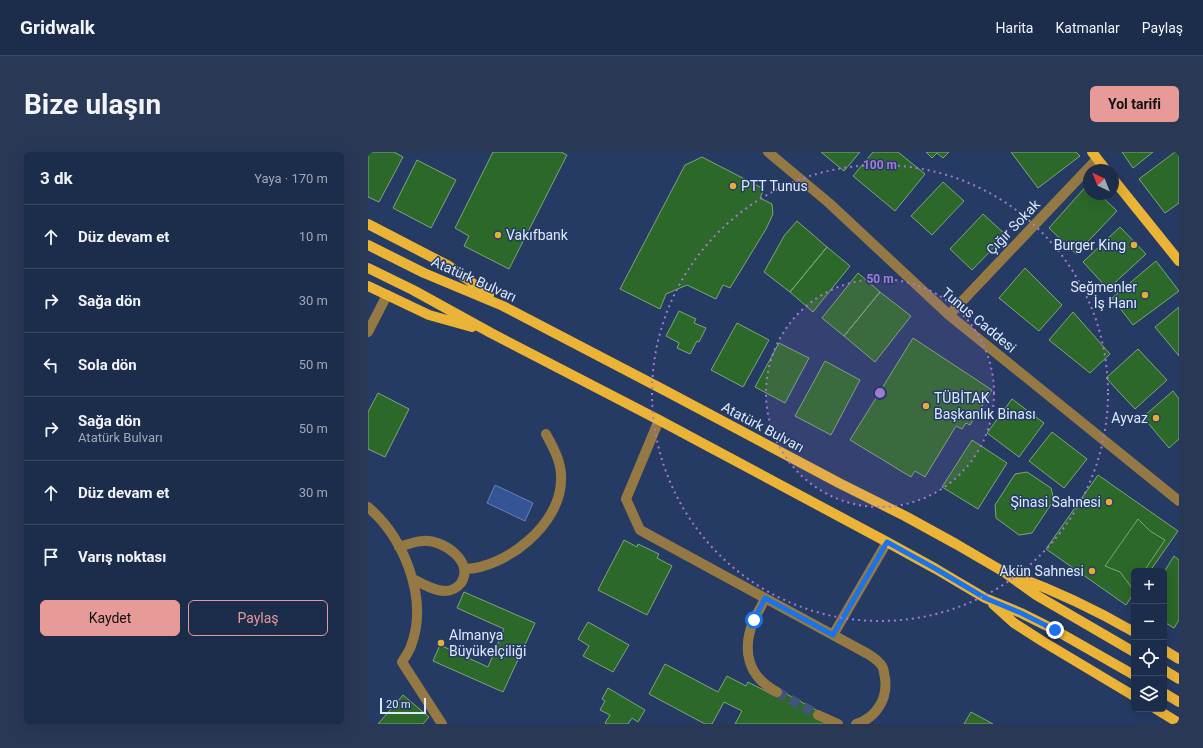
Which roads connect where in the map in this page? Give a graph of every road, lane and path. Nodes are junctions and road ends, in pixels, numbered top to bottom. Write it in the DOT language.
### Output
graph roads {
  1 [pos="768,152"];
  2 [pos="1095,156"];
  3 [pos="1101,164"];
  4 [pos="1119,186"];
  5 [pos="368,224"];
  6 [pos="368,245"];
  7 [pos="1179,261"];
  8 [pos="368,268"];
  9 [pos="368,286"];
  10 [pos="387,295"];
  11 [pos="503,306"];
  12 [pos="949,315"];
  13 [pos="368,332"];
  14 [pos="491,333"];
  15 [pos="659,420"];
  16 [pos="546,434"];
  17 [pos="1179,501"];
  18 [pos="368,507"];
  19 [pos="887,542"];
  20 [pos="399,547"];
  21 [pos="465,569"];
  22 [pos="1004,572"];
  23 [pos="413,579"];
  24 [pos="765,598"];
  25 [pos="985,598"];
  26 [pos="1131,630"];
  27 [pos="833,635"];
  28 [pos="1131,650"];
  29 [pos="1167,652"];
  30 [pos="1179,659"];
  31 [pos="1167,672"];
  32 [pos="1131,674"];
  33 [pos="1179,679"];
  34 [pos="776,692"];
  35 [pos="1131,694"];
  36 [pos="1167,695"];
  37 [pos="1179,702"];
  38 [pos="1161,712"];
  39 [pos="818,715"];
  40 [pos="863,723"];
  41 [pos="1179,723"];
  42 [pos="442,724"];
  43 [pos="838,724"];
  1 -- 12 [label="street, Tunus Caddesi"];
  2 -- 3 [label="main road"];
  2 -- 12 [label="street, Çığır Sokak"];
  4 -- 7 [label="main road"];
  5 -- 11 [label="main road"];
  6 -- 11 [label="main road, Atatürk Bulvarı"];
  8 -- 14 [label="main road"];
  9 -- 10 [label="main road"];
  10 -- 13 [label="street"];
  10 -- 14 [label="main road"];
  11 -- 22 [label="main road, Atatürk Bulvarı"];
  12 -- 17 [label="street, Tunus Caddesi"];
  14 -- 15 [label="main road"];
  15 -- 19 [label="main road"];
  15 -- 24 [label="street"];
  16 -- 21 [label="street"];
  18 -- 20 [label="street"];
  19 -- 25 [label="main road"];
  19 -- 27 [label="street"];
  20 -- 21 [label="street"];
  20 -- 23 [label="street"];
  21 -- 23 [label="street"];
  22 -- 26 [label="main road"];
  22 -- 28 [label="main road, Atatürk Bulvarı"];
  23 -- 42 [label="street"];
  24 -- 27 [label="street"];
  24 -- 34 [label="street"];
  25 -- 32 [label="main road"];
  25 -- 35 [label="main road"];
  27 -- 40 [label="street"];
  29 -- 30 [label="main road"];
  31 -- 33 [label="main road"];
  36 -- 37 [label="main road"];
  38 -- 41 [label="main road"];
  39 -- 43 [label="street"];
}
